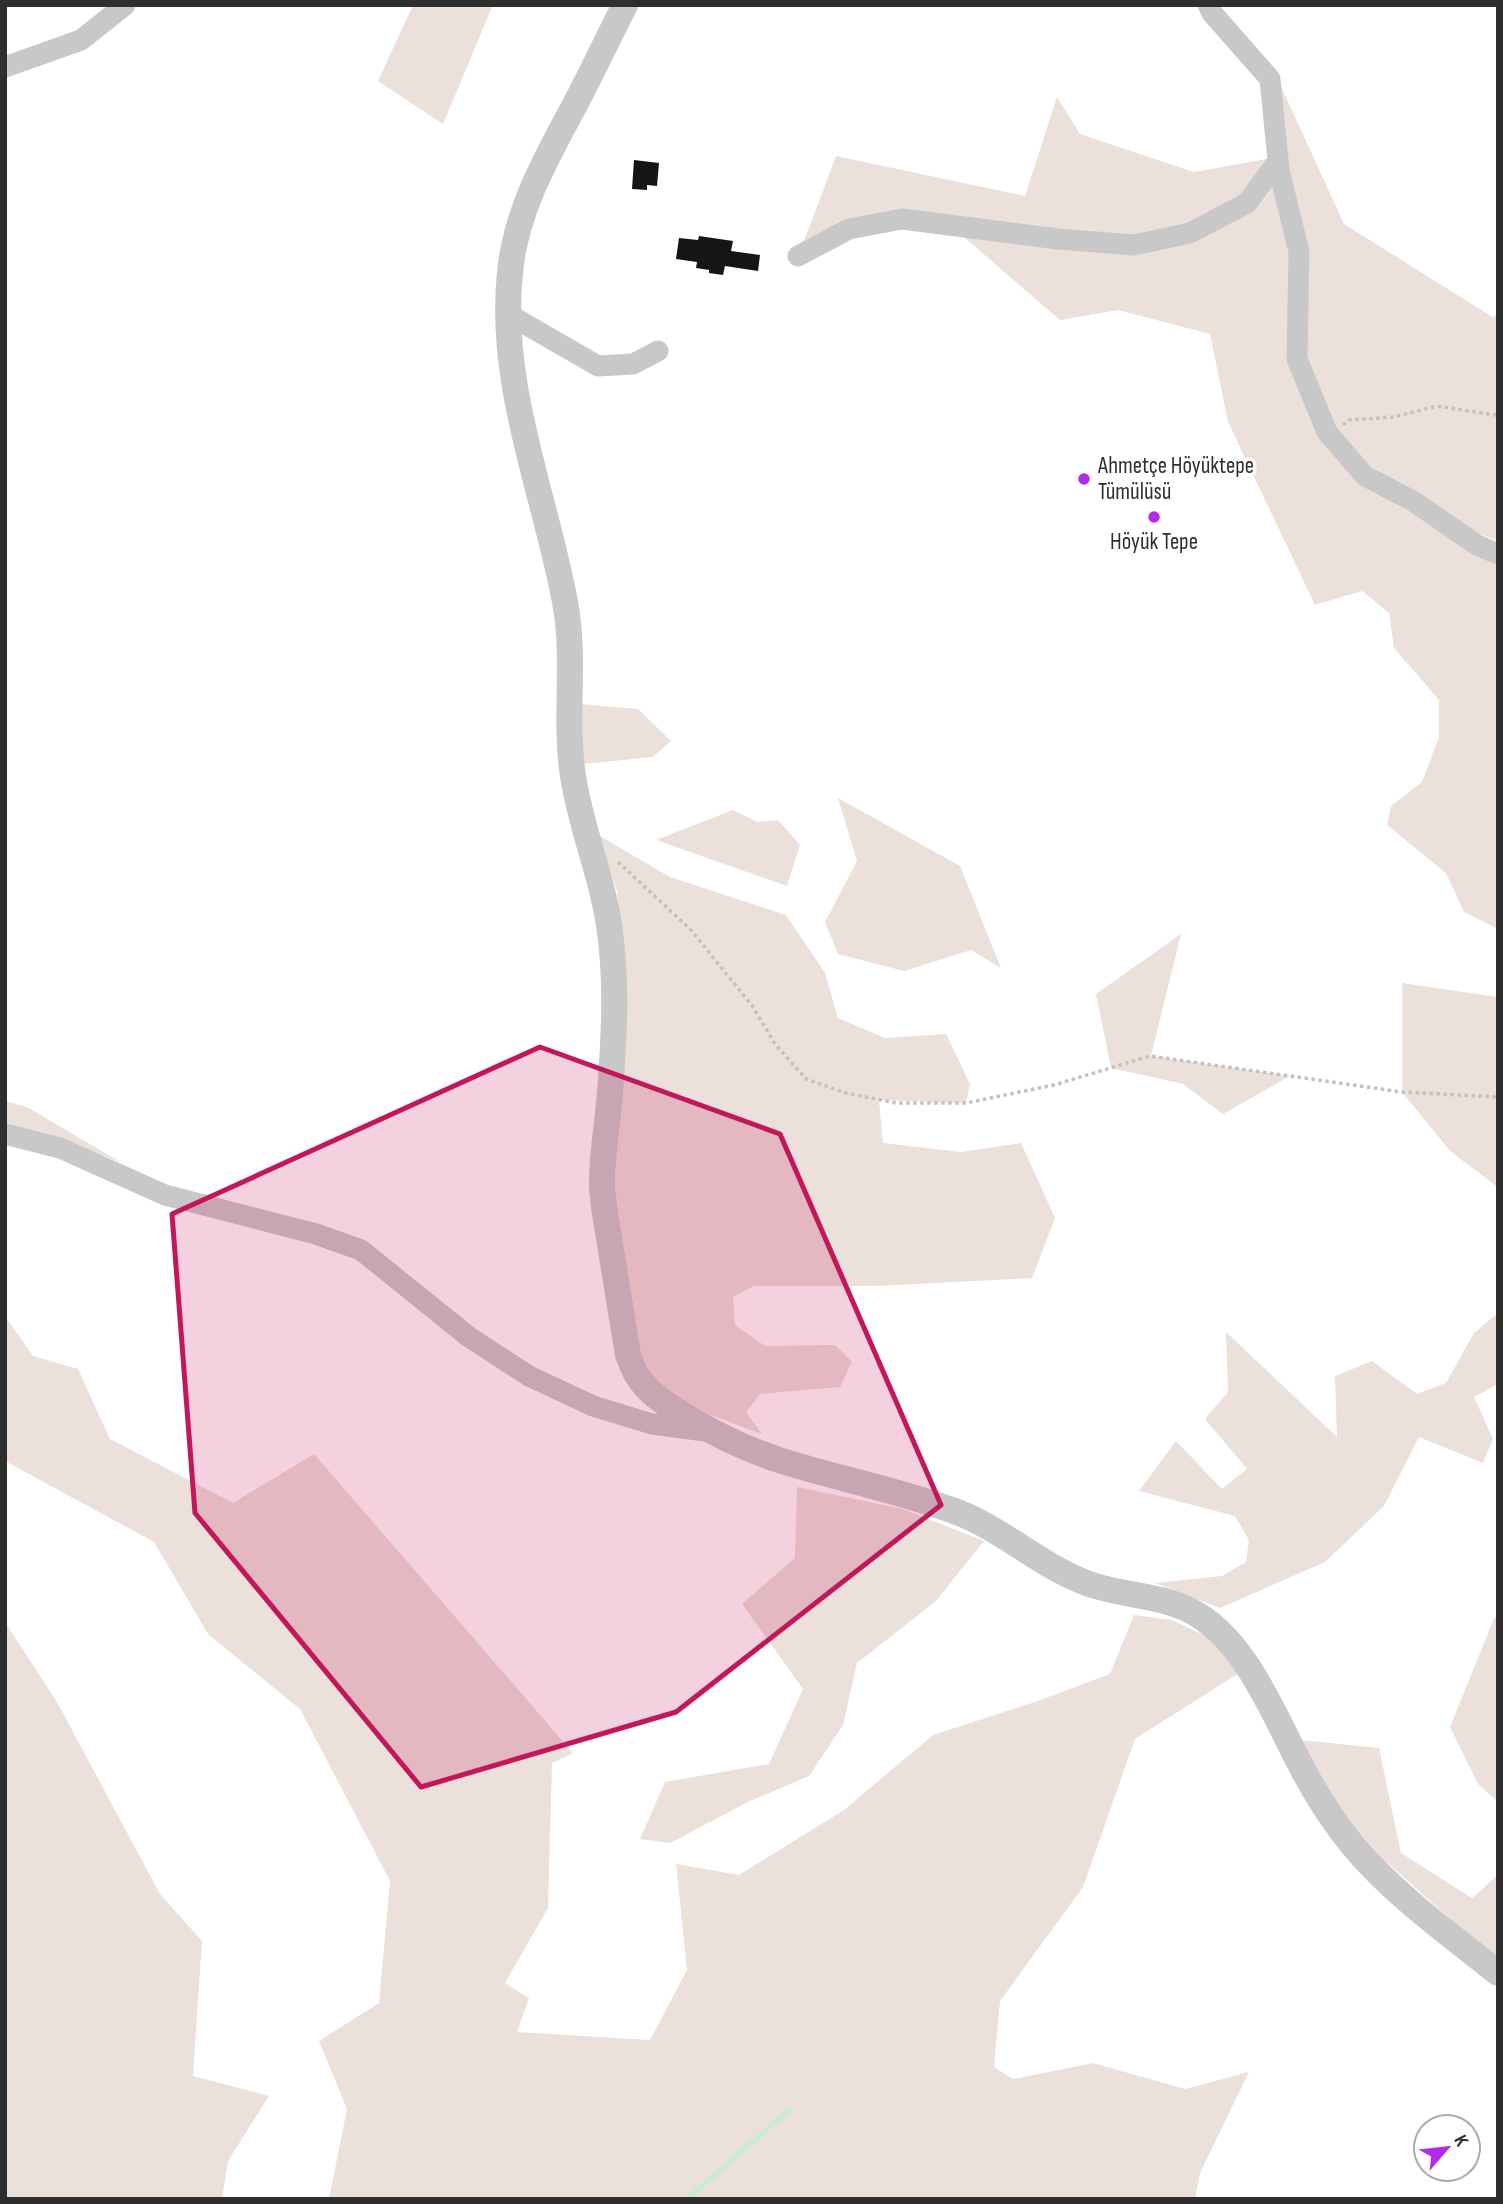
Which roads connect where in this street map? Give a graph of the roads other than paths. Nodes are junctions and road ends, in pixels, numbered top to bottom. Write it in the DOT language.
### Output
graph roads {
  1 [pos="125,5"];
  2 [pos="625,5"];
  3 [pos="1208,5"];
  4 [pos="5,67"];
  5 [pos="1278,161"];
  6 [pos="798,256"];
  7 [pos="508,314"];
  8 [pos="658,351"];
  9 [pos="1498,554"];
  10 [pos="5,1134"];
  11 [pos="713,1432"];
  12 [pos="1498,1973"];
  1 -- 4 [label="street"];
  2 -- 7 [label="street"];
  3 -- 5 [label="street"];
  5 -- 6 [label="street"];
  5 -- 9 [label="street"];
  7 -- 8 [label="street"];
  7 -- 11 [label="street"];
  10 -- 11 [label="street"];
  11 -- 12 [label="street"];
}
